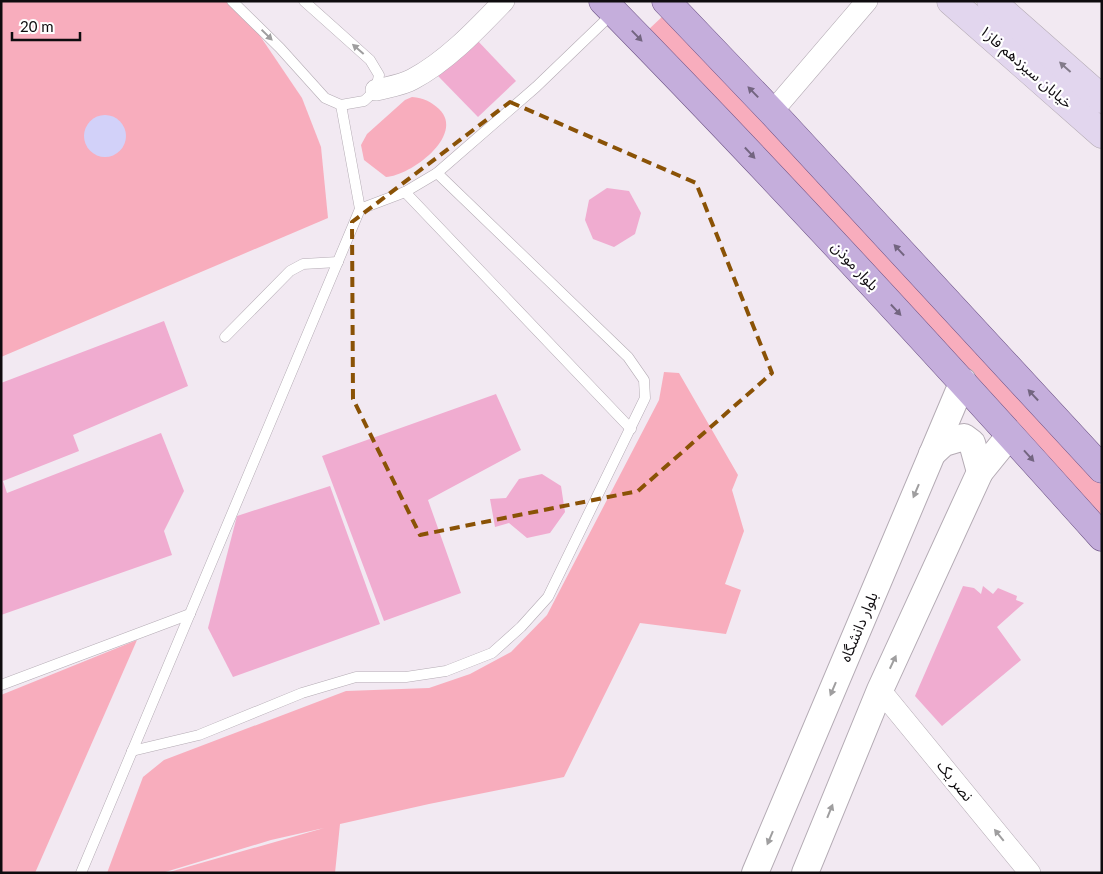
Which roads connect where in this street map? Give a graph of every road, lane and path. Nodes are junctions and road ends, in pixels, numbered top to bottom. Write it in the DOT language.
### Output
graph roads {
  1 [pos="232,1"];
  2 [pos="304,1"];
  3 [pos="504,1"];
  4 [pos="666,1"];
  5 [pos="867,1"];
  6 [pos="951,1"];
  7 [pos="991,1"];
  8 [pos="608,7"];
  9 [pos="376,90"];
  10 [pos="1102,99"];
  11 [pos="341,106"];
  12 [pos="772,112"];
  13 [pos="1102,134"];
  14 [pos="437,174"];
  15 [pos="405,192"];
  16 [pos="360,209"];
  17 [pos="338,262"];
  18 [pos="225,337"];
  19 [pos="962,381"];
  20 [pos="631,429"];
  21 [pos="1010,435"];
  22 [pos="932,454"];
  23 [pos="1102,469"];
  24 [pos="980,472"];
  25 [pos="1102,537"];
  26 [pos="190,614"];
  27 [pos="1,685"];
  28 [pos="880,690"];
  29 [pos="132,752"];
  30 [pos="81,873"];
  31 [pos="755,873"];
  32 [pos="804,873"];
  33 [pos="1030,873"];
  1 -- 11 [label="lane, one-way"];
  9 -- 2 [label="lane, one-way"];
  3 -- 9 [label="street"];
  12 -- 4 [label="main road, one-way"];
  5 -- 12 [label="street"];
  6 -- 13 [label="main road, خیابان سیزدهم فاز۱"];
  10 -- 7 [label="main road, خیابان سیزدهم فاز۱, one-way"];
  8 -- 14 [label="lane"];
  8 -- 19 [label="main road, بلوار موذن, one-way"];
  9 -- 11 [label="lane"];
  11 -- 16 [label="lane"];
  23 -- 12 [label="main road, one-way"];
  14 -- 15 [label="lane"];
  14 -- 20 [label="lane"];
  15 -- 16 [label="lane"];
  15 -- 20 [label="lane"];
  16 -- 17 [label="lane"];
  17 -- 18 [label="lane"];
  17 -- 26 [label="lane"];
  19 -- 21 [label="main road, بلوار موذن"];
  19 -- 22 [label="street, بلوار دانشگاه"];
  20 -- 29 [label="lane"];
  21 -- 24 [label="street"];
  21 -- 25 [label="main road, بلوار موذن, one-way"];
  22 -- 24 [label="street"];
  22 -- 31 [label="street, بلوار دانشگاه, one-way"];
  28 -- 24 [label="street, one-way"];
  26 -- 27 [label="lane"];
  26 -- 29 [label="lane"];
  32 -- 28 [label="street, one-way"];
  33 -- 28 [label="street, نصر یک, one-way"];
  29 -- 30 [label="lane"];
}
